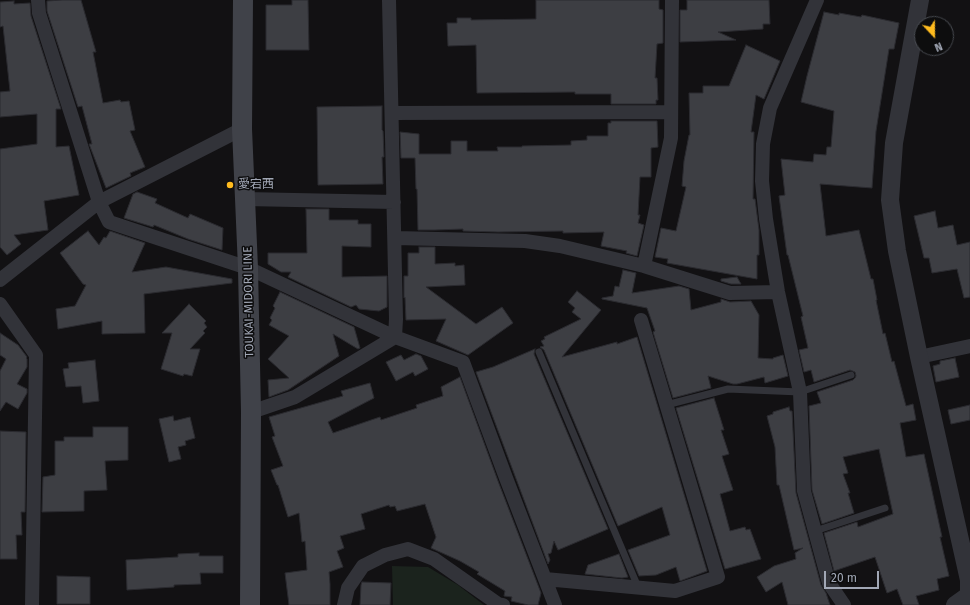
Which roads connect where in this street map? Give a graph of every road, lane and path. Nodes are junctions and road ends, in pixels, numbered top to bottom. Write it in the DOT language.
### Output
graph roads {
  1 [pos="38,0"];
  2 [pos="243,0"];
  3 [pos="390,0"];
  4 [pos="672,0"];
  5 [pos="817,0"];
  6 [pos="920,0"];
  7 [pos="671,112"];
  8 [pos="392,113"];
  9 [pos="242,129"];
  10 [pos="246,199"];
  11 [pos="99,202"];
  12 [pos="394,202"];
  13 [pos="395,238"];
  14 [pos="644,266"];
  15 [pos="248,268"];
  16 [pos="0,280"];
  17 [pos="778,292"];
  18 [pos="0,304"];
  19 [pos="641,320"];
  20 [pos="395,337"];
  21 [pos="970,346"];
  22 [pos="539,352"];
  23 [pos="919,357"];
  24 [pos="851,376"];
  25 [pos="800,392"];
  26 [pos="666,405"];
  27 [pos="251,412"];
  28 [pos="885,508"];
  29 [pos="815,531"];
  30 [pos="545,579"];
  31 [pos="969,580"];
  32 [pos="638,587"];
  33 [pos="32,605"];
  34 [pos="250,605"];
  35 [pos="344,605"];
  36 [pos="503,605"];
  37 [pos="555,605"];
  38 [pos="844,605"];
  39 [pos="955,605"];
  1 -- 11 [label="street"];
  2 -- 9 [label="main road, TOUKAI-MIDORI LINE"];
  3 -- 8 [label="street"];
  4 -- 7 [label="street"];
  5 -- 17 [label="street"];
  6 -- 23 [label="street"];
  7 -- 8 [label="street"];
  7 -- 14 [label="street"];
  8 -- 12 [label="street"];
  9 -- 10 [label="main road, TOUKAI-MIDORI LINE"];
  9 -- 11 [label="street"];
  10 -- 12 [label="street"];
  10 -- 15 [label="main road, TOUKAI-MIDORI LINE"];
  11 -- 15 [label="street"];
  11 -- 16 [label="street"];
  12 -- 13 [label="street"];
  13 -- 14 [label="street"];
  13 -- 20 [label="street"];
  14 -- 17 [label="street"];
  15 -- 20 [label="street"];
  15 -- 27 [label="main road, TOUKAI-MIDORI LINE"];
  17 -- 25 [label="street"];
  18 -- 33 [label="street"];
  19 -- 26 [label="street"];
  20 -- 27 [label="street"];
  20 -- 30 [label="street"];
  21 -- 23 [label="street"];
  22 -- 32 [label="lane"];
  23 -- 31 [label="street"];
  24 -- 25 [label="lane"];
  25 -- 26 [label="lane"];
  25 -- 29 [label="street"];
  26 -- 32 [label="street"];
  27 -- 34 [label="main road, TOUKAI-MIDORI LINE"];
  28 -- 29 [label="lane"];
  29 -- 38 [label="street"];
  30 -- 32 [label="street"];
  30 -- 37 [label="street"];
  31 -- 39 [label="street"];
  35 -- 36 [label="street"];
}
